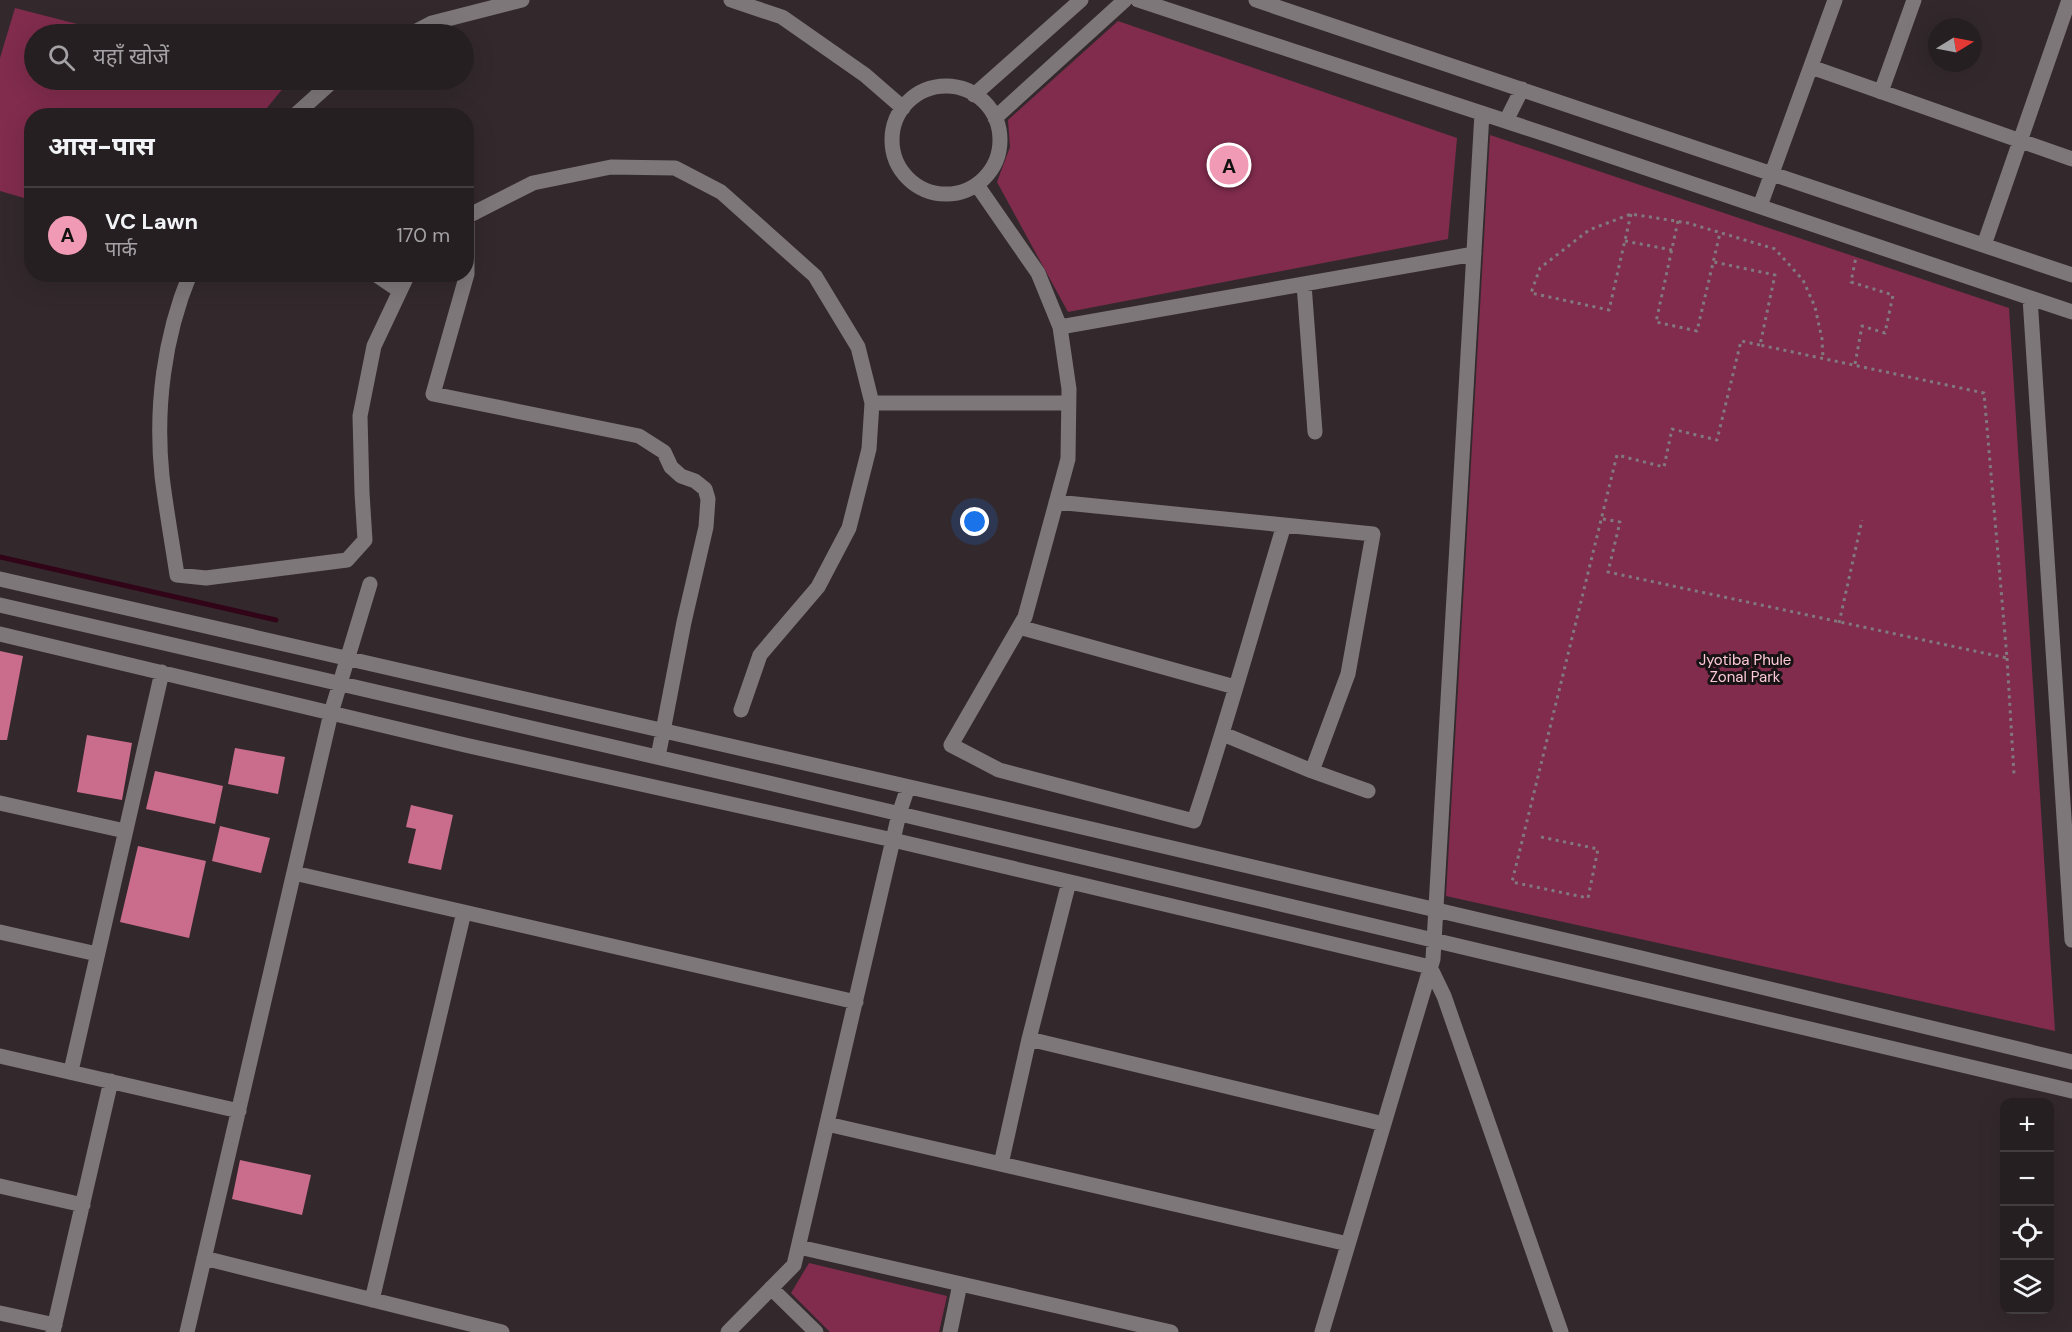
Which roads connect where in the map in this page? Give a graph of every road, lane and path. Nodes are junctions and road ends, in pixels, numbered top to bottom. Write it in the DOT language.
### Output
graph roads {
  1 [pos="522,0"];
  2 [pos="731,0"];
  3 [pos="1081,0"];
  4 [pos="1125,0"];
  5 [pos="1138,0"];
  6 [pos="1256,0"];
  7 [pos="1836,0"];
  8 [pos="1914,0"];
  9 [pos="2066,1"];
  10 [pos="1166,4"];
  11 [pos="430,24"];
  12 [pos="2067,26"];
  13 [pos="1811,67"];
  14 [pos="1522,89"];
  15 [pos="323,90"];
  16 [pos="1881,92"];
  17 [pos="975,95"];
  18 [pos="303,108"];
  19 [pos="903,108"];
  20 [pos="1482,113"];
  21 [pos="996,118"];
  22 [pos="1506,122"];
  23 [pos="2020,141"];
  24 [pos="2072,159"];
  25 [pos="1772,174"];
  26 [pos="977,184"];
  27 [pos="1760,207"];
  28 [pos="474,213"];
  29 [pos="1631,214"];
  30 [pos="1678,221"];
  31 [pos="1720,232"];
  32 [pos="1625,241"];
  33 [pos="1861,241"];
  34 [pos="1984,245"];
  35 [pos="1672,250"];
  36 [pos="1474,254"];
  37 [pos="1714,262"];
  38 [pos="2072,275"];
  39 [pos="187,282"];
  40 [pos="387,282"];
  41 [pos="404,282"];
  42 [pos="465,282"];
  43 [pos="1304,284"];
  44 [pos="400,291"];
  45 [pos="2030,298"];
  46 [pos="2072,312"];
  47 [pos="1060,327"];
  48 [pos="1760,345"];
  49 [pos="1822,357"];
  50 [pos="1855,364"];
  51 [pos="872,403"];
  52 [pos="1069,403"];
  53 [pos="1315,432"];
  54 [pos="1056,502"];
  55 [pos="1603,519"];
  56 [pos="1862,520"];
  57 [pos="1284,525"];
  58 [pos="0,579"];
  59 [pos="370,584"];
  60 [pos="0,605"];
  61 [pos="1839,623"];
  62 [pos="1019,627"];
  63 [pos="0,634"];
  64 [pos="346,658"];
  65 [pos="2007,658"];
  66 [pos="162,672"];
  67 [pos="339,683"];
  68 [pos="1234,687"];
  69 [pos="741,710"];
  70 [pos="331,713"];
  71 [pos="662,730"];
  72 [pos="1223,734"];
  73 [pos="658,757"];
  74 [pos="1312,771"];
  75 [pos="2014,774"];
  76 [pos="908,787"];
  77 [pos="1368,791"];
  78 [pos="2067,794"];
  79 [pos="0,803"];
  80 [pos="899,814"];
  81 [pos="125,831"];
  82 [pos="1541,837"];
  83 [pos="893,840"];
  84 [pos="294,873"];
  85 [pos="1069,882"];
  86 [pos="1436,910"];
  87 [pos="464,912"];
  88 [pos="0,932"];
  89 [pos="2072,940"];
  90 [pos="1435,941"];
  91 [pos="98,954"];
  92 [pos="1430,967"];
  93 [pos="855,1002"];
  94 [pos="1029,1039"];
  95 [pos="0,1056"];
  96 [pos="2072,1062"];
  97 [pos="71,1071"];
  98 [pos="111,1081"];
  99 [pos="2072,1091"];
  100 [pos="238,1111"];
  101 [pos="1384,1124"];
  102 [pos="827,1125"];
  103 [pos="1001,1164"];
  104 [pos="0,1186"];
  105 [pos="82,1205"];
  106 [pos="1348,1244"];
  107 [pos="799,1247"];
  108 [pos="204,1258"];
  109 [pos="960,1284"];
  110 [pos="771,1288"];
  111 [pos="372,1300"];
  112 [pos="0,1312"];
  113 [pos="1327,1316"];
  114 [pos="54,1328"];
  115 [pos="187,1332"];
  116 [pos="502,1332"];
  117 [pos="728,1332"];
  118 [pos="816,1332"];
  119 [pos="950,1332"];
  120 [pos="1171,1332"];
  121 [pos="1322,1332"];
  122 [pos="1333,1332"];
  123 [pos="1561,1332"];
  1 -- 11 [label="street"];
  2 -- 19 [label="street"];
  3 -- 17 [label="street"];
  4 -- 21 [label="street"];
  5 -- 10 [label="street"];
  6 -- 14 [label="street"];
  7 -- 13 [label="street"];
  8 -- 16 [label="street"];
  9 -- 12 [label="street"];
  10 -- 20 [label="street"];
  12 -- 23 [label="street"];
  13 -- 16 [label="street"];
  13 -- 25 [label="street"];
  14 -- 22 [label="street"];
  14 -- 25 [label="street"];
  15 -- 18 [label="street"];
  16 -- 23 [label="street"];
  17 -- 19 [label="street"];
  17 -- 21 [label="street"];
  19 -- 26 [label="street"];
  20 -- 22 [label="street"];
  20 -- 36 [label="street"];
  21 -- 26 [label="street"];
  22 -- 27 [label="street"];
  23 -- 24 [label="street"];
  23 -- 34 [label="street"];
  25 -- 27 [label="street"];
  25 -- 34 [label="street"];
  26 -- 47 [label="street"];
  27 -- 33 [label="street"];
  28 -- 51 [label="street"];
  29 -- 30 [label="path"];
  29 -- 32 [label="path"];
  29 -- 32 [label="path"];
  30 -- 31 [label="path"];
  30 -- 35 [label="path"];
  31 -- 37 [label="path"];
  31 -- 49 [label="path"];
  32 -- 35 [label="path"];
  33 -- 45 [label="street"];
  33 -- 50 [label="path"];
  34 -- 38 [label="street"];
  35 -- 37 [label="path"];
  36 -- 43 [label="street"];
  36 -- 86 [label="street"];
  37 -- 48 [label="path"];
  39 -- 44 [label="street"];
  40 -- 44 [label="street"];
  41 -- 44 [label="street"];
  42 -- 71 [label="street"];
  43 -- 47 [label="street"];
  43 -- 53 [label="street"];
  45 -- 46 [label="street"];
  45 -- 78 [label="street"];
  47 -- 52 [label="street"];
  48 -- 49 [label="path"];
  48 -- 55 [label="path"];
  49 -- 50 [label="path"];
  50 -- 65 [label="path"];
  51 -- 52 [label="street"];
  51 -- 69 [label="street"];
  52 -- 54 [label="street"];
  54 -- 57 [label="street"];
  54 -- 62 [label="street"];
  55 -- 61 [label="path"];
  55 -- 82 [label="path"];
  56 -- 61 [label="path"];
  57 -- 68 [label="street"];
  57 -- 74 [label="street"];
  58 -- 64 [label="street"];
  59 -- 64 [label="street"];
  60 -- 67 [label="street"];
  61 -- 65 [label="path"];
  62 -- 68 [label="street"];
  62 -- 72 [label="street"];
  63 -- 66 [label="street"];
  64 -- 67 [label="street"];
  64 -- 71 [label="street"];
  65 -- 75 [label="path"];
  66 -- 70 [label="street"];
  66 -- 81 [label="street"];
  67 -- 70 [label="street"];
  67 -- 73 [label="street"];
  68 -- 72 [label="street"];
  70 -- 83 [label="street"];
  70 -- 84 [label="street"];
  71 -- 73 [label="street"];
  71 -- 76 [label="street"];
  72 -- 74 [label="street"];
  73 -- 80 [label="street"];
  74 -- 77 [label="street"];
  76 -- 80 [label="street"];
  76 -- 86 [label="street"];
  78 -- 89 [label="street"];
  79 -- 81 [label="street"];
  80 -- 83 [label="street"];
  80 -- 90 [label="street"];
  81 -- 91 [label="street"];
  83 -- 85 [label="street"];
  83 -- 93 [label="street"];
  84 -- 87 [label="street"];
  84 -- 100 [label="street"];
  85 -- 92 [label="street"];
  85 -- 94 [label="street"];
  86 -- 90 [label="street"];
  86 -- 96 [label="street"];
  87 -- 93 [label="street"];
  87 -- 111 [label="street"];
  88 -- 91 [label="street"];
  90 -- 92 [label="street"];
  90 -- 99 [label="street"];
  91 -- 97 [label="street"];
  92 -- 101 [label="street"];
  92 -- 123 [label="street"];
  93 -- 102 [label="street"];
  94 -- 101 [label="street"];
  94 -- 103 [label="street"];
  95 -- 97 [label="street"];
  97 -- 98 [label="street"];
  98 -- 100 [label="street"];
  98 -- 105 [label="street"];
  100 -- 108 [label="street"];
  101 -- 106 [label="street"];
  102 -- 103 [label="street"];
  102 -- 107 [label="street"];
  103 -- 106 [label="street"];
  104 -- 105 [label="street"];
  105 -- 114 [label="street"];
  106 -- 113 [label="street"];
  107 -- 109 [label="street"];
  107 -- 110 [label="street"];
  108 -- 111 [label="street"];
  108 -- 115 [label="street"];
  109 -- 119 [label="street"];
  109 -- 120 [label="street"];
  110 -- 117 [label="street"];
  110 -- 118 [label="street"];
  111 -- 116 [label="street"];
  112 -- 114 [label="street"];
  113 -- 121 [label="street"];
  113 -- 122 [label="street"];
}
